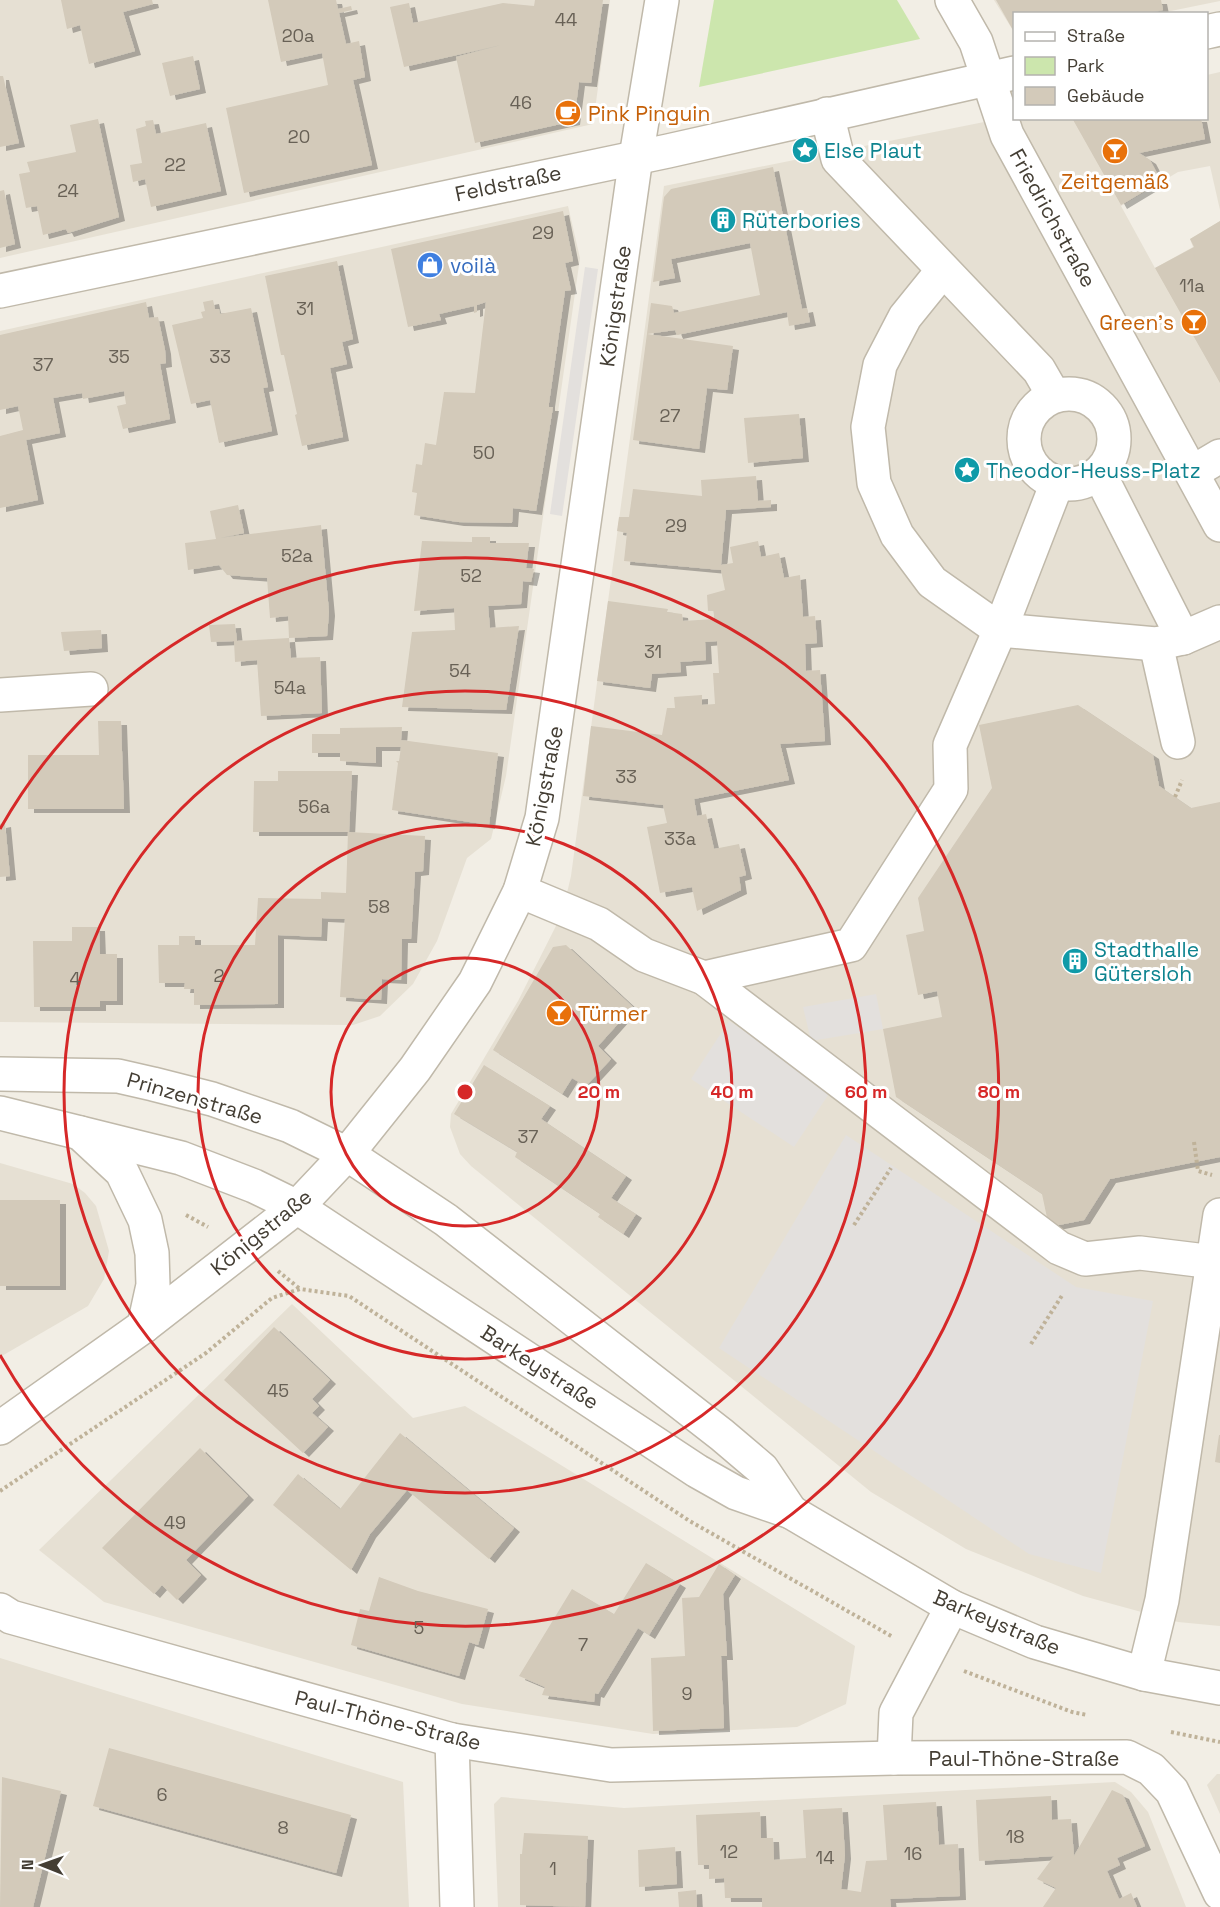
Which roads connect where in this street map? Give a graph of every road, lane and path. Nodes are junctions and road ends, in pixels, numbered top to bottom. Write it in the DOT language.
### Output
graph roads {
  1 [pos="662,0"];
  2 [pos="952,0"];
  3 [pos="1001,76"];
  4 [pos="827,114"];
  5 [pos="636,158"];
  6 [pos="943,270"];
  7 [pos="0,291"];
  8 [pos="1150,395"];
  9 [pos="1054,396"];
  10 [pos="1109,417"];
  11 [pos="1206,464"];
  12 [pos="1099,473"];
  13 [pos="1057,483"];
  14 [pos="1220,525"];
  15 [pos="1220,622"];
  16 [pos="1000,630"];
  17 [pos="1170,641"];
  18 [pos="91,689"];
  19 [pos="0,695"];
  20 [pos="1178,742"];
  21 [pos="520,891"];
  22 [pos="704,978"];
  23 [pos="0,1074"];
  24 [pos="0,1113"];
  25 [pos="76,1130"];
  26 [pos="910,1138"];
  27 [pos="1194,1142"];
  28 [pos="347,1154"];
  29 [pos="1220,1178"];
  30 [pos="297,1207"];
  31 [pos="1220,1215"];
  32 [pos="854,1225"];
  33 [pos="1085,1259"];
  34 [pos="1214,1262"];
  35 [pos="349,1296"];
  36 [pos="144,1326"];
  37 [pos="1031,1344"];
  38 [pos="0,1428"];
  39 [pos="0,1491"];
  40 [pos="791,1512"];
  41 [pos="952,1607"];
  42 [pos="0,1610"];
  43 [pos="926,1656"];
  44 [pos="1144,1674"];
  45 [pos="1220,1688"];
  46 [pos="1095,1716"];
  47 [pos="1163,1730"];
  48 [pos="452,1740"];
  49 [pos="1220,1742"];
  50 [pos="894,1758"];
  51 [pos="1220,1893"];
  52 [pos="457,1907"];
  1 -- 5 [label="street, Königstraße"];
  2 -- 3 [label="street, Friedrichstraße"];
  3 -- 4 [label="street, Feldstraße"];
  3 -- 8 [label="street, Friedrichstraße"];
  4 -- 5 [label="street, Feldstraße"];
  4 -- 6 [label="street"];
  5 -- 7 [label="street, Feldstraße"];
  5 -- 21 [label="street, Königstraße"];
  6 -- 9 [label="street"];
  6 -- 16 [label="street"];
  8 -- 10 [label="street"];
  8 -- 11 [label="street, Friedrichstraße"];
  9 -- 10 [label="street"];
  9 -- 13 [label="street"];
  10 -- 12 [label="street"];
  11 -- 14 [label="street, Friedrichstraße"];
  12 -- 13 [label="street"];
  12 -- 17 [label="street"];
  13 -- 16 [label="street"];
  15 -- 17 [label="street"];
  16 -- 17 [label="street"];
  16 -- 22 [label="street"];
  17 -- 20 [label="street"];
  18 -- 19 [label="street"];
  21 -- 22 [label="street"];
  21 -- 28 [label="street, Königstraße"];
  22 -- 26 [label="street"];
  23 -- 28 [label="street, Prinzenstraße"];
  24 -- 25 [label="street"];
  25 -- 30 [label="street"];
  25 -- 36 [label="street"];
  26 -- 32 [label="path"];
  26 -- 33 [label="street"];
  27 -- 29 [label="path"];
  28 -- 30 [label="street, Königstraße"];
  28 -- 40 [label="street, Barkeystraße"];
  30 -- 36 [label="street, Königstraße"];
  30 -- 40 [label="street, Barkeystraße"];
  31 -- 34 [label="street"];
  33 -- 34 [label="street"];
  33 -- 37 [label="path"];
  34 -- 44 [label="street"];
  35 -- 39 [label="path"];
  36 -- 38 [label="street, Königstraße"];
  40 -- 41 [label="street, Barkeystraße"];
  41 -- 43 [label="street"];
  41 -- 44 [label="street, Barkeystraße"];
  42 -- 48 [label="street, Paul-Thöne-Straße"];
  43 -- 46 [label="path"];
  43 -- 50 [label="street"];
  44 -- 45 [label="street, Barkeystraße"];
  47 -- 49 [label="path"];
  48 -- 50 [label="street, Paul-Thöne-Straße"];
  48 -- 52 [label="street"];
  50 -- 51 [label="street, Paul-Thöne-Straße"];
}
